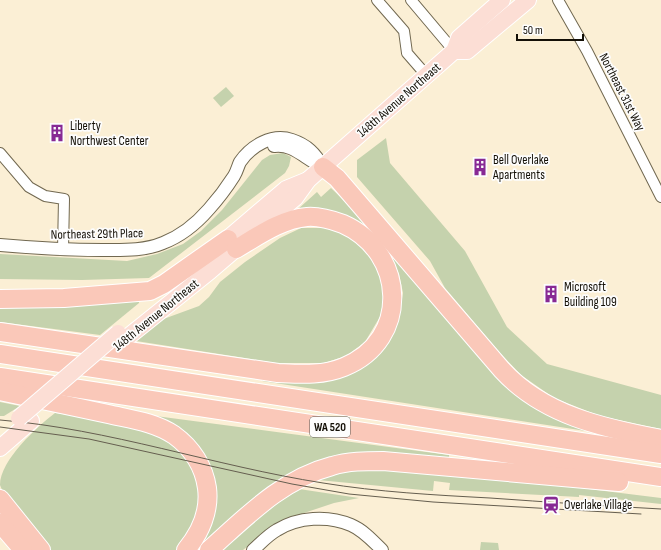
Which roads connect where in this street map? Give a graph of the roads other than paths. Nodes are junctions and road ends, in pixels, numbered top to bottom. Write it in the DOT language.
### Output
graph roads {
  1 [pos="377,0"];
  2 [pos="411,0"];
  3 [pos="502,0"];
  4 [pos="528,0"];
  5 [pos="558,0"];
  6 [pos="454,51"];
  7 [pos="427,76"];
  8 [pos="0,153"];
  9 [pos="322,167"];
  10 [pos="661,197"];
  11 [pos="232,244"];
  12 [pos="0,245"];
  13 [pos="63,250"];
  14 [pos="0,299"];
  15 [pos="0,332"];
  16 [pos="0,354"];
  17 [pos="0,378"];
  18 [pos="0,391"];
  19 [pos="25,420"];
  20 [pos="0,434"];
  21 [pos="661,439"];
  22 [pos="0,448"];
  23 [pos="661,454"];
  24 [pos="661,477"];
  25 [pos="661,484"];
  26 [pos="0,499"];
  27 [pos="0,523"];
  28 [pos="23,550"];
  29 [pos="41,550"];
  30 [pos="186,550"];
  31 [pos="209,550"];
  32 [pos="253,550"];
  33 [pos="382,550"];
  1 -- 7 [label="street"];
  2 -- 6 [label="street"];
  3 -- 6 [label="main road, 148th Avenue Northeast"];
  4 -- 6 [label="main road, 148th Avenue Northeast"];
  5 -- 10 [label="street, Northeast 31st Way"];
  6 -- 7 [label="main road, 148th Avenue Northeast"];
  7 -- 9 [label="main road, 148th Avenue Northeast"];
  8 -- 13 [label="street"];
  9 -- 11 [label="main road, 148th Avenue Northeast"];
  9 -- 13 [label="street, Northeast 29th Place"];
  9 -- 21 [label="highway"];
  11 -- 14 [label="highway"];
  11 -- 15 [label="highway"];
  11 -- 19 [label="main road, 148th Avenue Northeast, bridge"];
  12 -- 13 [label="street, Northeast 29th Place"];
  16 -- 23 [label="highway, WA 520"];
  17 -- 24 [label="highway, WA 520"];
  18 -- 30 [label="highway"];
  19 -- 20 [label="main road, 148th Avenue Northeast"];
  19 -- 22 [label="main road, 148th Avenue Northeast"];
  25 -- 31 [label="highway"];
  26 -- 29 [label="highway"];
  27 -- 28 [label="highway"];
  32 -- 33 [label="street"];
}
